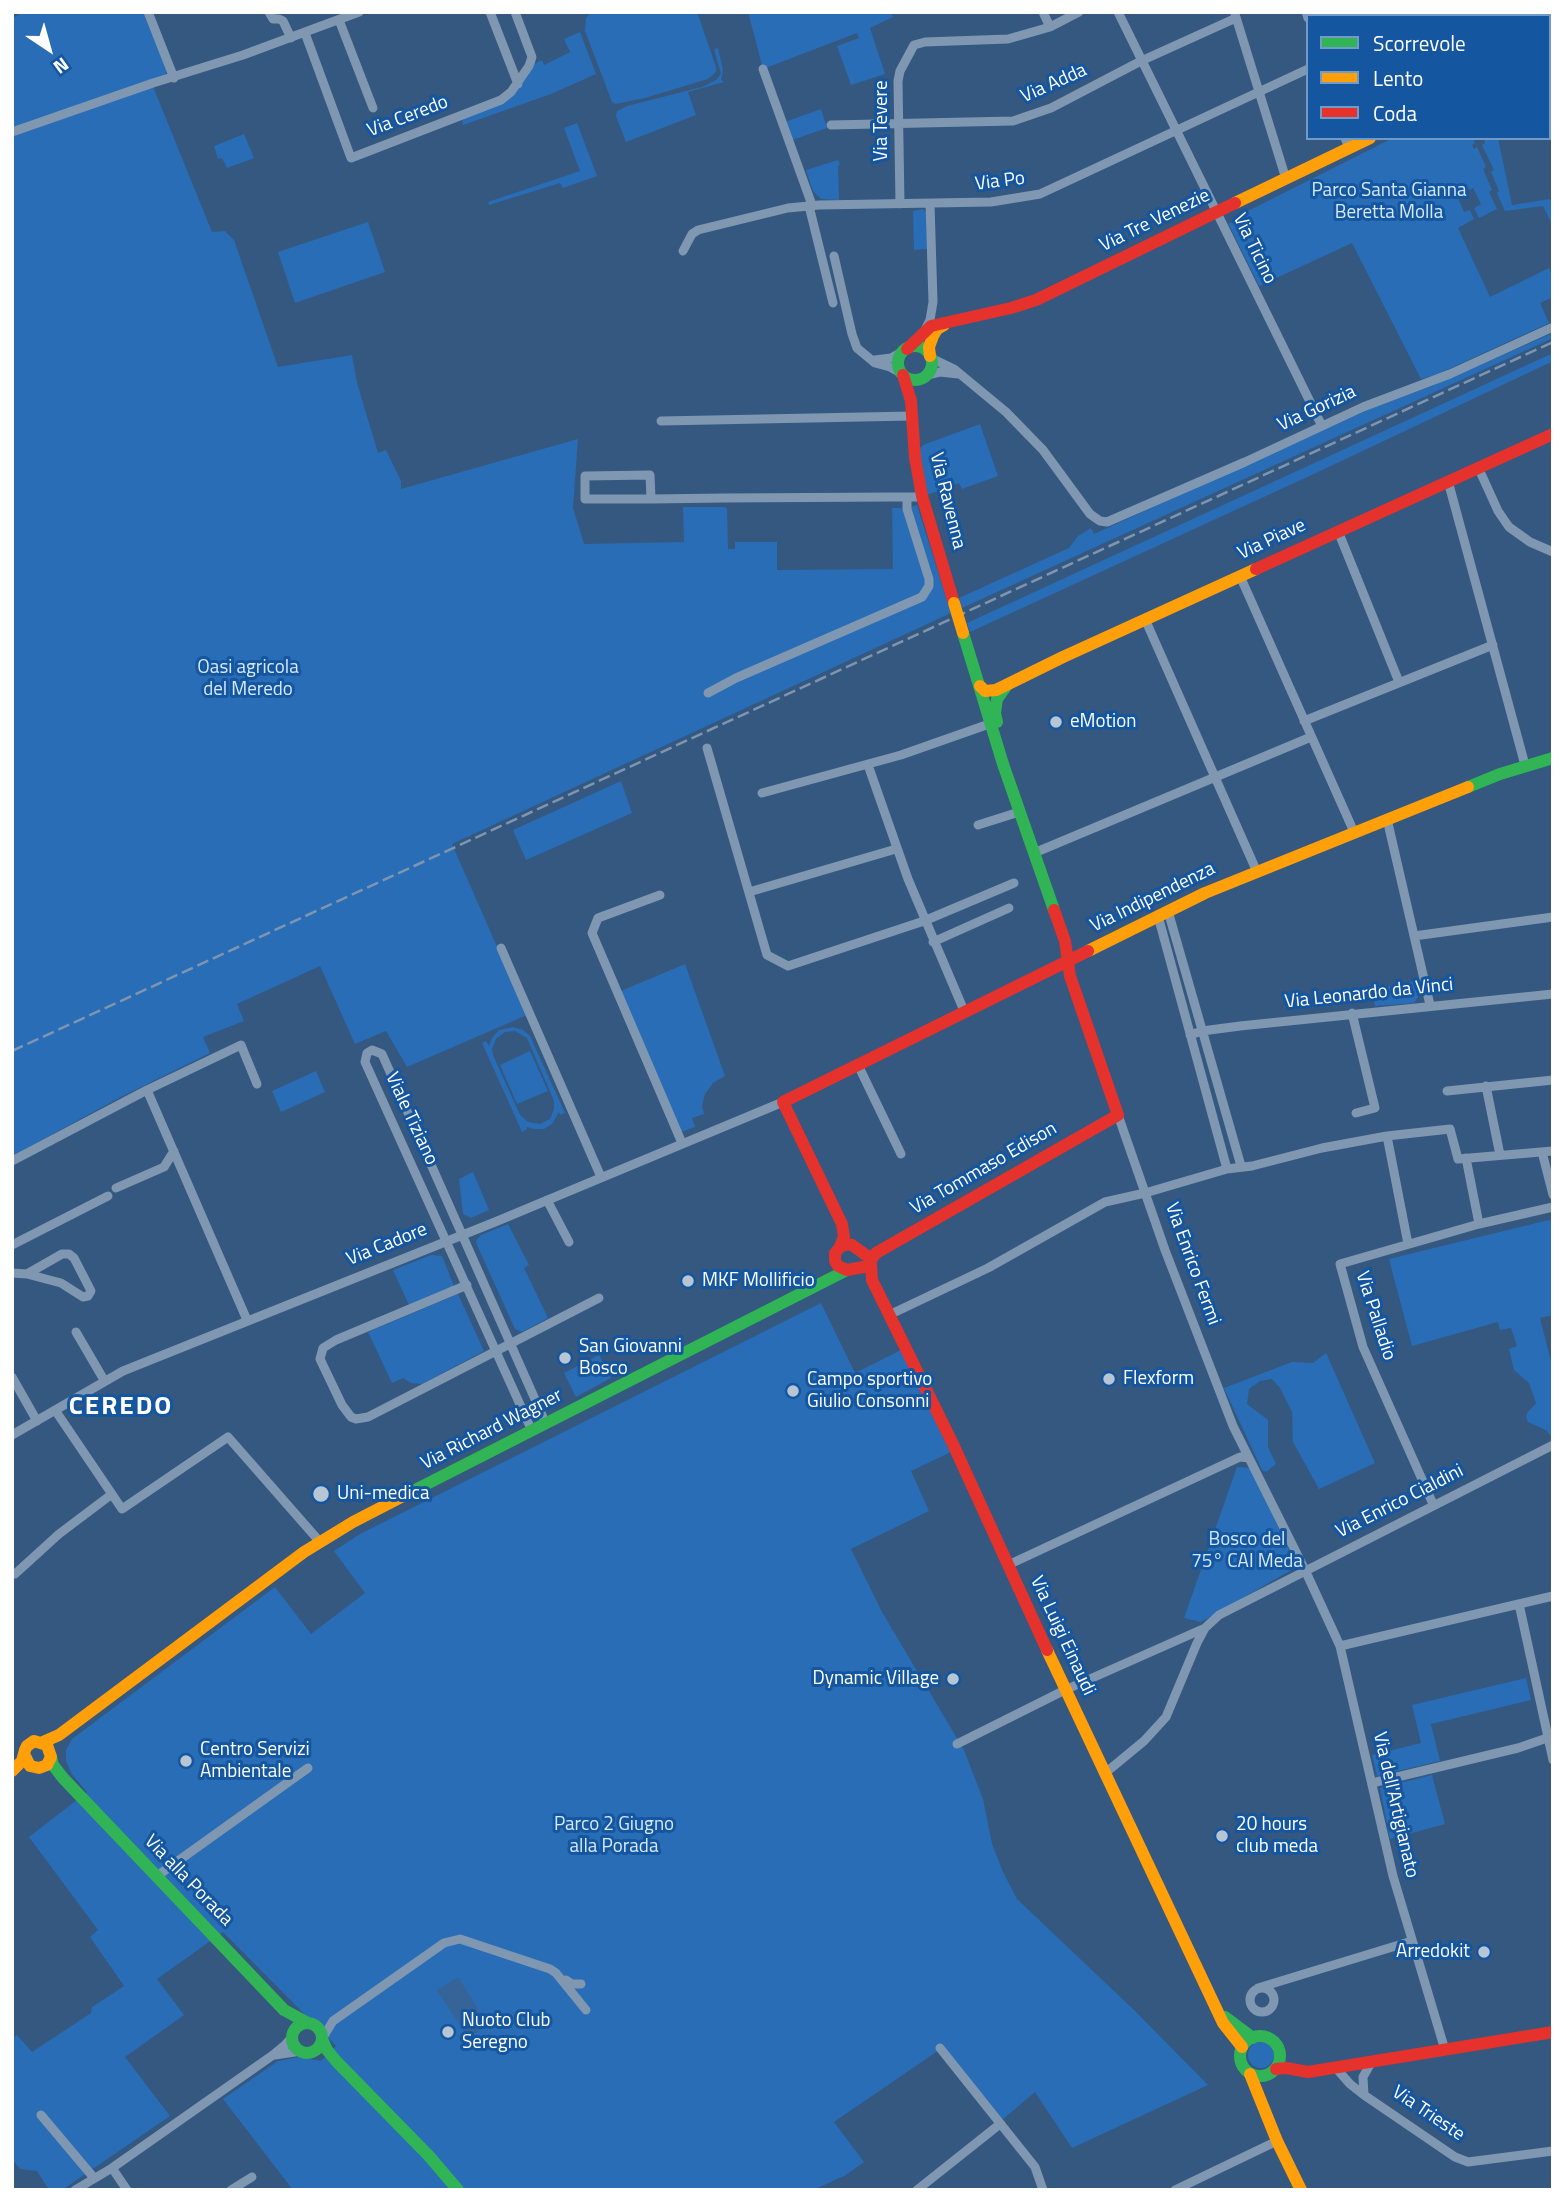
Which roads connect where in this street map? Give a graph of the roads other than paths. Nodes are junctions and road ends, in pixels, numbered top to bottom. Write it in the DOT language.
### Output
graph roads {
  1 [pos="148,12"];
  2 [pos="269,12"];
  3 [pos="359,12"];
  4 [pos="490,12"];
  5 [pos="516,12"];
  6 [pos="1043,12"];
  7 [pos="1079,12"];
  8 [pos="1118,12"];
  9 [pos="1235,15"];
  10 [pos="340,20"];
  11 [pos="1050,27"];
  12 [pos="305,33"];
  13 [pos="291,38"];
  14 [pos="1141,61"];
  15 [pos="764,69"];
  16 [pos="1306,70"];
  17 [pos="174,78"];
  18 [pos="518,84"];
  19 [pos="1259,92"];
  20 [pos="373,108"];
  21 [pos="899,123"];
  22 [pos="831,125"];
  23 [pos="1176,131"];
  24 [pos="12,132"];
  25 [pos="1347,143"];
  26 [pos="1286,179"];
  27 [pos="900,204"];
  28 [pos="930,204"];
  29 [pos="811,206"];
  30 [pos="1216,213"];
  31 [pos="683,251"];
  32 [pos="834,256"];
  33 [pos="838,270"];
  34 [pos="825,271"];
  35 [pos="933,302"];
  36 [pos="833,303"];
  37 [pos="948,322"];
  38 [pos="1553,327"];
  39 [pos="925,331"];
  40 [pos="905,350"];
  41 [pos="931,357"];
  42 [pos="867,358"];
  43 [pos="902,374"];
  44 [pos="926,376"];
  45 [pos="963,376"];
  46 [pos="912,412"];
  47 [pos="662,421"];
  48 [pos="1322,426"];
  49 [pos="1553,434"];
  50 [pos="1478,467"];
  51 [pos="1448,481"];
  52 [pos="922,496"];
  53 [pos="907,497"];
  54 [pos="651,499"];
  55 [pos="1338,531"];
  56 [pos="1553,552"];
  57 [pos="1240,576"];
  58 [pos="1145,620"];
  59 [pos="1493,645"];
  60 [pos="978,680"];
  61 [pos="1011,680"];
  62 [pos="1399,682"];
  63 [pos="708,693"];
  64 [pos="1304,721"];
  65 [pos="992,723"];
  66 [pos="1311,737"];
  67 [pos="707,748"];
  68 [pos="1553,758"];
  69 [pos="1003,764"];
  70 [pos="868,765"];
  71 [pos="1525,765"];
  72 [pos="1215,778"];
  73 [pos="762,793"];
  74 [pos="1020,812"];
  75 [pos="1387,819"];
  76 [pos="978,825"];
  77 [pos="1354,832"];
  78 [pos="896,849"];
  79 [pos="1034,853"];
  80 [pos="1256,872"];
  81 [pos="1014,883"];
  82 [pos="749,892"];
  83 [pos="660,895"];
  84 [pos="1009,908"];
  85 [pos="1163,914"];
  86 [pos="1553,917"];
  87 [pos="924,921"];
  88 [pos="1414,936"];
  89 [pos="933,942"];
  90 [pos="501,948"];
  91 [pos="1067,961"];
  92 [pos="1553,994"];
  93 [pos="1430,1005"];
  94 [pos="965,1013"];
  95 [pos="1352,1013"];
  96 [pos="1202,1031"];
  97 [pos="1190,1035"];
  98 [pos="858,1065"];
  99 [pos="1553,1080"];
  100 [pos="257,1083"];
  101 [pos="1486,1087"];
  102 [pos="148,1090"];
  103 [pos="1447,1091"];
  104 [pos="783,1102"];
  105 [pos="1356,1113"];
  106 [pos="1118,1115"];
  107 [pos="1387,1136"];
  108 [pos="682,1143"];
  109 [pos="1553,1151"];
  110 [pos="174,1152"];
  111 [pos="1542,1152"];
  112 [pos="901,1154"];
  113 [pos="1500,1155"];
  114 [pos="1466,1158"];
  115 [pos="12,1161"];
  116 [pos="1241,1166"];
  117 [pos="1227,1168"];
  118 [pos="601,1177"];
  119 [pos="116,1188"];
  120 [pos="1145,1193"];
  121 [pos="1553,1195"];
  122 [pos="108,1196"];
  123 [pos="547,1200"];
  124 [pos="1553,1207"];
  125 [pos="1479,1224"];
  126 [pos="461,1234"];
  127 [pos="447,1240"];
  128 [pos="569,1242"];
  129 [pos="1408,1244"];
  130 [pos="12,1245"];
  131 [pos="837,1252"];
  132 [pos="871,1262"];
  133 [pos="848,1270"];
  134 [pos="12,1273"];
  135 [pos="27,1274"];
  136 [pos="822,1280"];
  137 [pos="872,1280"];
  138 [pos="467,1285"];
  139 [pos="598,1298"];
  140 [pos="889,1315"];
  141 [pos="247,1320"];
  142 [pos="76,1332"];
  143 [pos="510,1345"];
  144 [pos="497,1352"];
  145 [pos="12,1377"];
  146 [pos="104,1380"];
  147 [pos="55,1409"];
  148 [pos="37,1421"];
  149 [pos="546,1424"];
  150 [pos="532,1431"];
  151 [pos="12,1435"];
  152 [pos="1553,1445"];
  153 [pos="1249,1458"];
  154 [pos="112,1494"];
  155 [pos="1433,1504"];
  156 [pos="320,1542"];
  157 [pos="1008,1565"];
  158 [pos="1306,1570"];
  159 [pos="15,1574"];
  160 [pos="1553,1596"];
  161 [pos="1519,1604"];
  162 [pos="1205,1628"];
  163 [pos="1340,1646"];
  164 [pos="1065,1689"];
  165 [pos="1550,1737"];
  166 [pos="957,1744"];
  167 [pos="38,1749"];
  168 [pos="1553,1760"];
  169 [pos="36,1768"];
  170 [pos="308,1768"];
  171 [pos="12,1772"];
  172 [pos="1104,1774"];
  173 [pos="63,1778"];
  174 [pos="1372,1783"];
  175 [pos="157,1876"];
  176 [pos="1412,1941"];
  177 [pos="556,1973"];
  178 [pos="1276,1982"];
  179 [pos="581,1984"];
  180 [pos="1258,1988"];
  181 [pos="1273,1996"];
  182 [pos="1217,2009"];
  183 [pos="284,2010"];
  184 [pos="586,2010"];
  185 [pos="333,2021"];
  186 [pos="310,2024"];
  187 [pos="1553,2032"];
  188 [pos="293,2034"];
  189 [pos="1253,2038"];
  190 [pos="322,2039"];
  191 [pos="1242,2047"];
  192 [pos="940,2048"];
  193 [pos="1445,2050"];
  194 [pos="305,2052"];
  195 [pos="1280,2054"];
  196 [pos="273,2055"];
  197 [pos="337,2062"];
  198 [pos="1372,2062"];
  199 [pos="1335,2067"];
  200 [pos="1321,2069"];
  201 [pos="1271,2072"];
  202 [pos="1250,2074"];
  203 [pos="1257,2095"];
  204 [pos="1364,2095"];
  205 [pos="41,2115"];
  206 [pos="1000,2124"];
  207 [pos="1277,2141"];
  208 [pos="1553,2151"];
  209 [pos="112,2168"];
  210 [pos="252,2177"];
  211 [pos="94,2178"];
  212 [pos="233,2189"];
  213 [pos="75,2190"];
  214 [pos="127,2190"];
  215 [pos="458,2190"];
  216 [pos="917,2190"];
  217 [pos="1043,2190"];
  218 [pos="1175,2190"];
  219 [pos="1301,2190"];
  1 -- 17 [label="street"];
  2 -- 13 [label="street"];
  3 -- 10 [label="street"];
  4 -- 18 [label="street"];
  5 -- 18 [label="street"];
  6 -- 11 [label="street"];
  7 -- 11 [label="street, Via Tevere"];
  8 -- 14 [label="street, Via Ticino"];
  9 -- 14 [label="street, Via Adda"];
  9 -- 19 [label="street"];
  10 -- 12 [label="street"];
  10 -- 20 [label="street"];
  11 -- 21 [label="street, Via Tevere"];
  12 -- 13 [label="street"];
  12 -- 18 [label="street, Via Ceredo"];
  13 -- 17 [label="street"];
  14 -- 21 [label="street, Via Adda"];
  14 -- 23 [label="street, Via Ticino"];
  15 -- 29 [label="street"];
  16 -- 19 [label="street, Via Po"];
  17 -- 24 [label="street"];
  19 -- 23 [label="street, Via Po"];
  19 -- 26 [label="street"];
  21 -- 22 [label="street, Via Adda"];
  21 -- 27 [label="street, Via Tevere"];
  23 -- 28 [label="street, Via Po"];
  23 -- 30 [label="street, Via Ticino"];
  25 -- 26 [label="street, Via Tre Venezie"];
  26 -- 30 [label="street, Via Tre Venezie"];
  27 -- 28 [label="street, Via Po"];
  27 -- 29 [label="street, Via Po"];
  28 -- 35 [label="street"];
  29 -- 31 [label="street, Via Po"];
  29 -- 34 [label="street"];
  30 -- 37 [label="street, Via Tre Venezie"];
  30 -- 48 [label="street, Via Ticino"];
  32 -- 33 [label="street"];
  33 -- 34 [label="street"];
  33 -- 42 [label="street"];
  34 -- 36 [label="street"];
  35 -- 37 [label="street"];
  35 -- 39 [label="street"];
  37 -- 39 [label="street, Via Tre Venezie"];
  37 -- 41 [label="street"];
  38 -- 48 [label="street, Via Gorizia"];
  39 -- 40 [label="street, Via Tre Venezie"];
  40 -- 41 [label="street"];
  40 -- 42 [label="street"];
  40 -- 43 [label="street"];
  41 -- 44 [label="street"];
  41 -- 45 [label="street"];
  42 -- 43 [label="street"];
  43 -- 44 [label="street"];
  43 -- 46 [label="street, Via Ravenna"];
  44 -- 45 [label="street"];
  44 -- 46 [label="street, Via Ravenna"];
  45 -- 48 [label="street, Via Gorizia"];
  46 -- 47 [label="street"];
  46 -- 52 [label="street, Via Ravenna"];
  49 -- 50 [label="street, Via Piave"];
  50 -- 51 [label="street, Via Piave"];
  50 -- 56 [label="street"];
  51 -- 55 [label="street, Via Piave"];
  51 -- 59 [label="street"];
  52 -- 53 [label="street"];
  52 -- 60 [label="street, Via Ravenna, bridge"];
  53 -- 54 [label="street"];
  53 -- 63 [label="street"];
  54 -- 54 [label="street"];
  55 -- 57 [label="street, Via Piave"];
  55 -- 62 [label="street"];
  57 -- 58 [label="street, Via Piave"];
  57 -- 64 [label="street"];
  58 -- 61 [label="street, Via Piave"];
  58 -- 72 [label="street"];
  59 -- 62 [label="street"];
  59 -- 71 [label="street"];
  60 -- 61 [label="street"];
  60 -- 65 [label="street, Via Ravenna"];
  61 -- 69 [label="street"];
  62 -- 64 [label="street"];
  64 -- 66 [label="street"];
  65 -- 69 [label="street, Via Ravenna"];
  65 -- 70 [label="street"];
  66 -- 72 [label="street"];
  66 -- 77 [label="street"];
  67 -- 82 [label="street"];
  68 -- 71 [label="street, Via Indipendenza"];
  69 -- 74 [label="street, Via Enrico Fermi"];
  70 -- 73 [label="street"];
  70 -- 78 [label="street"];
  71 -- 75 [label="street, Via Indipendenza"];
  72 -- 79 [label="street"];
  72 -- 80 [label="street"];
  74 -- 76 [label="street"];
  74 -- 79 [label="street, Via Enrico Fermi"];
  75 -- 77 [label="street, Via Indipendenza"];
  75 -- 88 [label="street"];
  77 -- 80 [label="street, Via Indipendenza"];
  78 -- 82 [label="street"];
  78 -- 87 [label="street"];
  79 -- 91 [label="street, Via Enrico Fermi"];
  80 -- 85 [label="street, Via Indipendenza"];
  81 -- 87 [label="street"];
  82 -- 87 [label="street"];
  83 -- 108 [label="street"];
  84 -- 89 [label="street"];
  85 -- 91 [label="street, Via Indipendenza"];
  85 -- 96 [label="street"];
  85 -- 97 [label="street"];
  86 -- 88 [label="street"];
  87 -- 89 [label="street"];
  88 -- 93 [label="street"];
  89 -- 94 [label="street"];
  90 -- 118 [label="street"];
  91 -- 94 [label="street, Via Indipendenza"];
  91 -- 106 [label="street, Via Enrico Fermi"];
  92 -- 93 [label="street, Via Leonardo da Vinci"];
  93 -- 95 [label="street, Via Leonardo da Vinci"];
  94 -- 98 [label="street, Via Indipendenza"];
  95 -- 96 [label="street, Via Leonardo da Vinci"];
  95 -- 105 [label="street"];
  96 -- 97 [label="street, Via Leonardo da Vinci"];
  96 -- 116 [label="street"];
  97 -- 117 [label="street"];
  98 -- 104 [label="street, Via Indipendenza"];
  98 -- 112 [label="street"];
  99 -- 101 [label="street"];
  100 -- 102 [label="street"];
  101 -- 103 [label="street"];
  101 -- 113 [label="street"];
  102 -- 110 [label="street"];
  102 -- 115 [label="street"];
  104 -- 108 [label="street, Via Cadore"];
  104 -- 131 [label="street"];
  106 -- 120 [label="street, Via Enrico Fermi"];
  106 -- 132 [label="street, Via Tommaso Edison"];
  107 -- 114 [label="street"];
  107 -- 116 [label="street"];
  107 -- 129 [label="street"];
  108 -- 118 [label="street, Via Cadore"];
  109 -- 111 [label="street"];
  110 -- 119 [label="street"];
  110 -- 141 [label="street"];
  111 -- 113 [label="street"];
  111 -- 121 [label="street"];
  113 -- 114 [label="street"];
  114 -- 125 [label="street"];
  116 -- 117 [label="street"];
  117 -- 120 [label="street"];
  118 -- 123 [label="street, Via Cadore"];
  120 -- 140 [label="street"];
  120 -- 153 [label="street, Via Enrico Fermi"];
  122 -- 130 [label="street"];
  123 -- 126 [label="street, Via Cadore"];
  123 -- 128 [label="street"];
  124 -- 125 [label="street"];
  125 -- 129 [label="street"];
  126 -- 127 [label="street, Via Cadore"];
  126 -- 127 [label="street, Viale Tiziano"];
  126 -- 143 [label="street, Viale Tiziano"];
  127 -- 138 [label="street, Viale Tiziano"];
  127 -- 141 [label="street, Via Cadore"];
  129 -- 155 [label="street, Via Palladio"];
  131 -- 132 [label="street"];
  131 -- 133 [label="street"];
  131 -- 136 [label="street"];
  132 -- 133 [label="street, Via Richard Wagner"];
  132 -- 137 [label="street, Via Luigi Einaudi"];
  133 -- 136 [label="street, Via Richard Wagner"];
  133 -- 137 [label="street"];
  134 -- 135 [label="street"];
  135 -- 135 [label="street"];
  136 -- 149 [label="street, Via Richard Wagner"];
  137 -- 140 [label="street, Via Luigi Einaudi"];
  138 -- 144 [label="street, Viale Tiziano"];
  138 -- 144 [label="street"];
  139 -- 143 [label="street"];
  140 -- 157 [label="street, Via Luigi Einaudi"];
  141 -- 146 [label="street, Via Cadore"];
  142 -- 146 [label="street"];
  143 -- 144 [label="street"];
  143 -- 149 [label="street, Viale Tiziano"];
  144 -- 150 [label="street, Viale Tiziano"];
  145 -- 148 [label="street"];
  146 -- 147 [label="street, Via Cadore"];
  147 -- 148 [label="street, Via Cadore"];
  147 -- 154 [label="street"];
  148 -- 151 [label="street, Via Cadore"];
  149 -- 150 [label="street, Via Richard Wagner"];
  150 -- 156 [label="street, Via Richard Wagner"];
  152 -- 155 [label="street, Via Enrico Cialdini"];
  153 -- 157 [label="street"];
  153 -- 158 [label="street, Via Enrico Fermi"];
  154 -- 156 [label="street"];
  154 -- 159 [label="street"];
  155 -- 158 [label="street, Via Enrico Cialdini"];
  156 -- 167 [label="street, Via Richard Wagner"];
  157 -- 164 [label="street, Via Luigi Einaudi"];
  158 -- 162 [label="street, Via Enrico Cialdini"];
  158 -- 163 [label="street, Via dell'Artigianato"];
  160 -- 161 [label="street"];
  161 -- 163 [label="street"];
  161 -- 165 [label="street"];
  162 -- 164 [label="street, Via Enrico Cialdini"];
  162 -- 172 [label="street"];
  163 -- 174 [label="street, Via dell'Artigianato"];
  164 -- 166 [label="street, Via Enrico Cialdini"];
  164 -- 172 [label="street, Via Luigi Einaudi"];
  165 -- 168 [label="street"];
  165 -- 174 [label="street"];
  167 -- 169 [label="street"];
  167 -- 169 [label="street"];
  167 -- 171 [label="street, Via Richard Wagner"];
  167 -- 173 [label="street, Via alla Porada"];
  169 -- 171 [label="street, Via Richard Wagner"];
  169 -- 173 [label="street, Via alla Porada"];
  170 -- 175 [label="street"];
  172 -- 182 [label="street, Via Luigi Einaudi"];
  173 -- 175 [label="street, Via alla Porada"];
  174 -- 176 [label="street, Via dell'Artigianato"];
  175 -- 183 [label="street, Via alla Porada"];
  176 -- 178 [label="street"];
  176 -- 193 [label="street, Via dell'Artigianato"];
  177 -- 179 [label="street"];
  177 -- 184 [label="street"];
  177 -- 185 [label="street"];
  178 -- 180 [label="street"];
  178 -- 181 [label="street"];
  180 -- 181 [label="street"];
  180 -- 181 [label="street"];
  182 -- 189 [label="street, Via Luigi Einaudi"];
  182 -- 191 [label="street, Via Luigi Einaudi"];
  183 -- 186 [label="street, Via alla Porada"];
  183 -- 188 [label="street, Via alla Porada"];
  185 -- 186 [label="street"];
  185 -- 190 [label="street"];
  186 -- 188 [label="street"];
  186 -- 190 [label="street"];
  187 -- 193 [label="street, Via Trieste"];
  188 -- 194 [label="street"];
  188 -- 196 [label="street"];
  189 -- 191 [label="street"];
  189 -- 195 [label="street"];
  190 -- 194 [label="street"];
  190 -- 197 [label="street"];
  191 -- 202 [label="street"];
  192 -- 206 [label="street"];
  193 -- 198 [label="street, Via Trieste"];
  194 -- 196 [label="street"];
  194 -- 197 [label="street"];
  195 -- 200 [label="street, Via Trieste"];
  195 -- 201 [label="street"];
  196 -- 209 [label="street"];
  197 -- 215 [label="street"];
  198 -- 199 [label="street, Via Trieste"];
  198 -- 204 [label="street"];
  199 -- 200 [label="street, Via Trieste"];
  199 -- 204 [label="street, Via Trieste"];
  200 -- 201 [label="street, Via Trieste"];
  201 -- 202 [label="street"];
  201 -- 203 [label="street"];
  202 -- 203 [label="street"];
  203 -- 207 [label="street"];
  204 -- 208 [label="street, Via Trieste"];
  205 -- 211 [label="street"];
  206 -- 216 [label="street"];
  206 -- 217 [label="street"];
  207 -- 218 [label="street"];
  207 -- 219 [label="street"];
  209 -- 211 [label="street"];
  209 -- 214 [label="street"];
  210 -- 212 [label="street"];
  211 -- 213 [label="street"];
}
